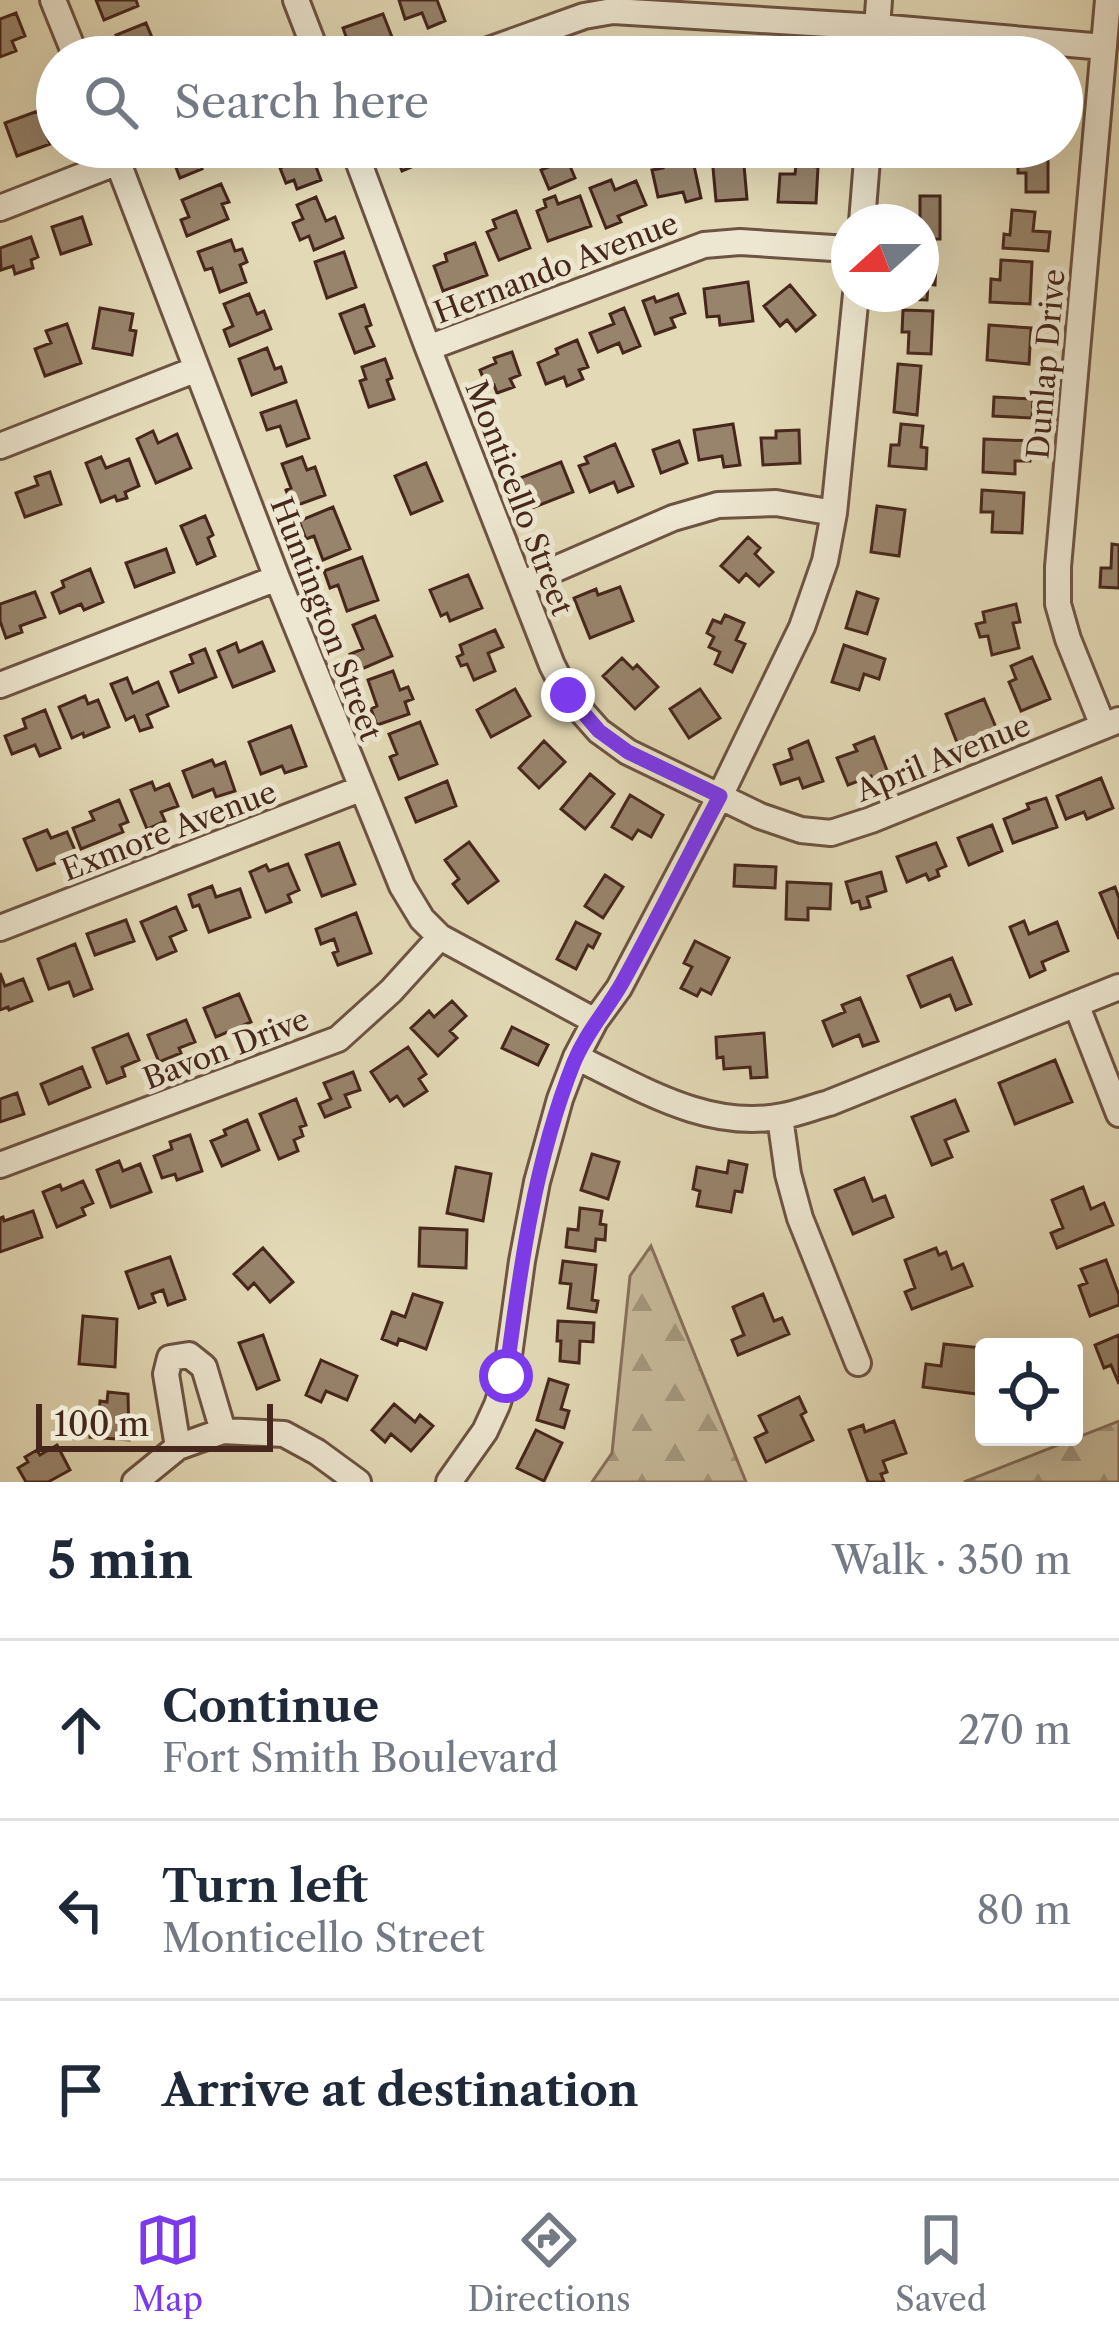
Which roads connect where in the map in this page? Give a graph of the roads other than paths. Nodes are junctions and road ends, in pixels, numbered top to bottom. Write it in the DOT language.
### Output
graph roads {
  1 [pos="53,0"];
  2 [pos="296,0"];
  3 [pos="879,0"];
  4 [pos="1108,0"];
  5 [pos="878,27"];
  6 [pos="68,36"];
  7 [pos="310,36"];
  8 [pos="528,36"];
  9 [pos="877,36"];
  10 [pos="980,36"];
  11 [pos="1083,45"];
  12 [pos="1104,47"];
  13 [pos="85,168"];
  14 [pos="120,168"];
  15 [pos="360,168"];
  16 [pos="866,168"];
  17 [pos="863,204"];
  18 [pos="0,208"];
  19 [pos="831,248"];
  20 [pos="854,312"];
  21 [pos="428,348"];
  22 [pos="197,369"];
  23 [pos="0,446"];
  24 [pos="834,513"];
  25 [pos="277,578"];
  26 [pos="521,584"];
  27 [pos="0,686"];
  28 [pos="1111,723"];
  29 [pos="361,789"];
  30 [pos="720,796"];
  31 [pos="0,928"];
  32 [pos="440,937"];
  33 [pos="1119,987"];
  34 [pos="1076,1004"];
  35 [pos="595,1021"];
  36 [pos="576,1057"];
  37 [pos="1119,1114"];
  38 [pos="780,1117"];
  39 [pos="0,1166"];
  40 [pos="858,1364"];
  41 [pos="224,1431"];
  42 [pos="178,1447"];
  43 [pos="136,1482"];
  44 [pos="358,1482"];
  45 [pos="449,1482"];
  1 -- 6 [label="street"];
  2 -- 7 [label="street"];
  3 -- 5 [label="street"];
  4 -- 12 [label="street, Dunlap Drive"];
  5 -- 8 [label="street"];
  5 -- 9 [label="street"];
  5 -- 10 [label="street"];
  11 -- 12 [label="street"];
  12 -- 28 [label="street, Dunlap Drive"];
  13 -- 18 [label="street"];
  14 -- 22 [label="street, Huntington Street"];
  15 -- 21 [label="street, Monticello Street"];
  16 -- 17 [label="street"];
  19 -- 21 [label="street, Hernando Avenue"];
  20 -- 24 [label="street"];
  21 -- 26 [label="street, Monticello Street"];
  22 -- 23 [label="street"];
  22 -- 25 [label="street, Huntington Street"];
  24 -- 26 [label="street"];
  24 -- 30 [label="street"];
  25 -- 27 [label="street"];
  25 -- 29 [label="street, Huntington Street"];
  26 -- 30 [label="street, Monticello Street"];
  28 -- 30 [label="street, April Avenue"];
  29 -- 31 [label="street, Exmore Avenue"];
  29 -- 32 [label="street, Huntington Street"];
  30 -- 35 [label="street"];
  32 -- 35 [label="street, Huntington Street"];
  32 -- 39 [label="street, Bavon Drive"];
  33 -- 34 [label="street"];
  34 -- 37 [label="street"];
  34 -- 38 [label="street"];
  35 -- 36 [label="street"];
  36 -- 38 [label="street"];
  36 -- 45 [label="street"];
  38 -- 40 [label="street"];
  41 -- 42 [label="street"];
  41 -- 42 [label="street"];
  41 -- 44 [label="street"];
  42 -- 43 [label="street"];
}
